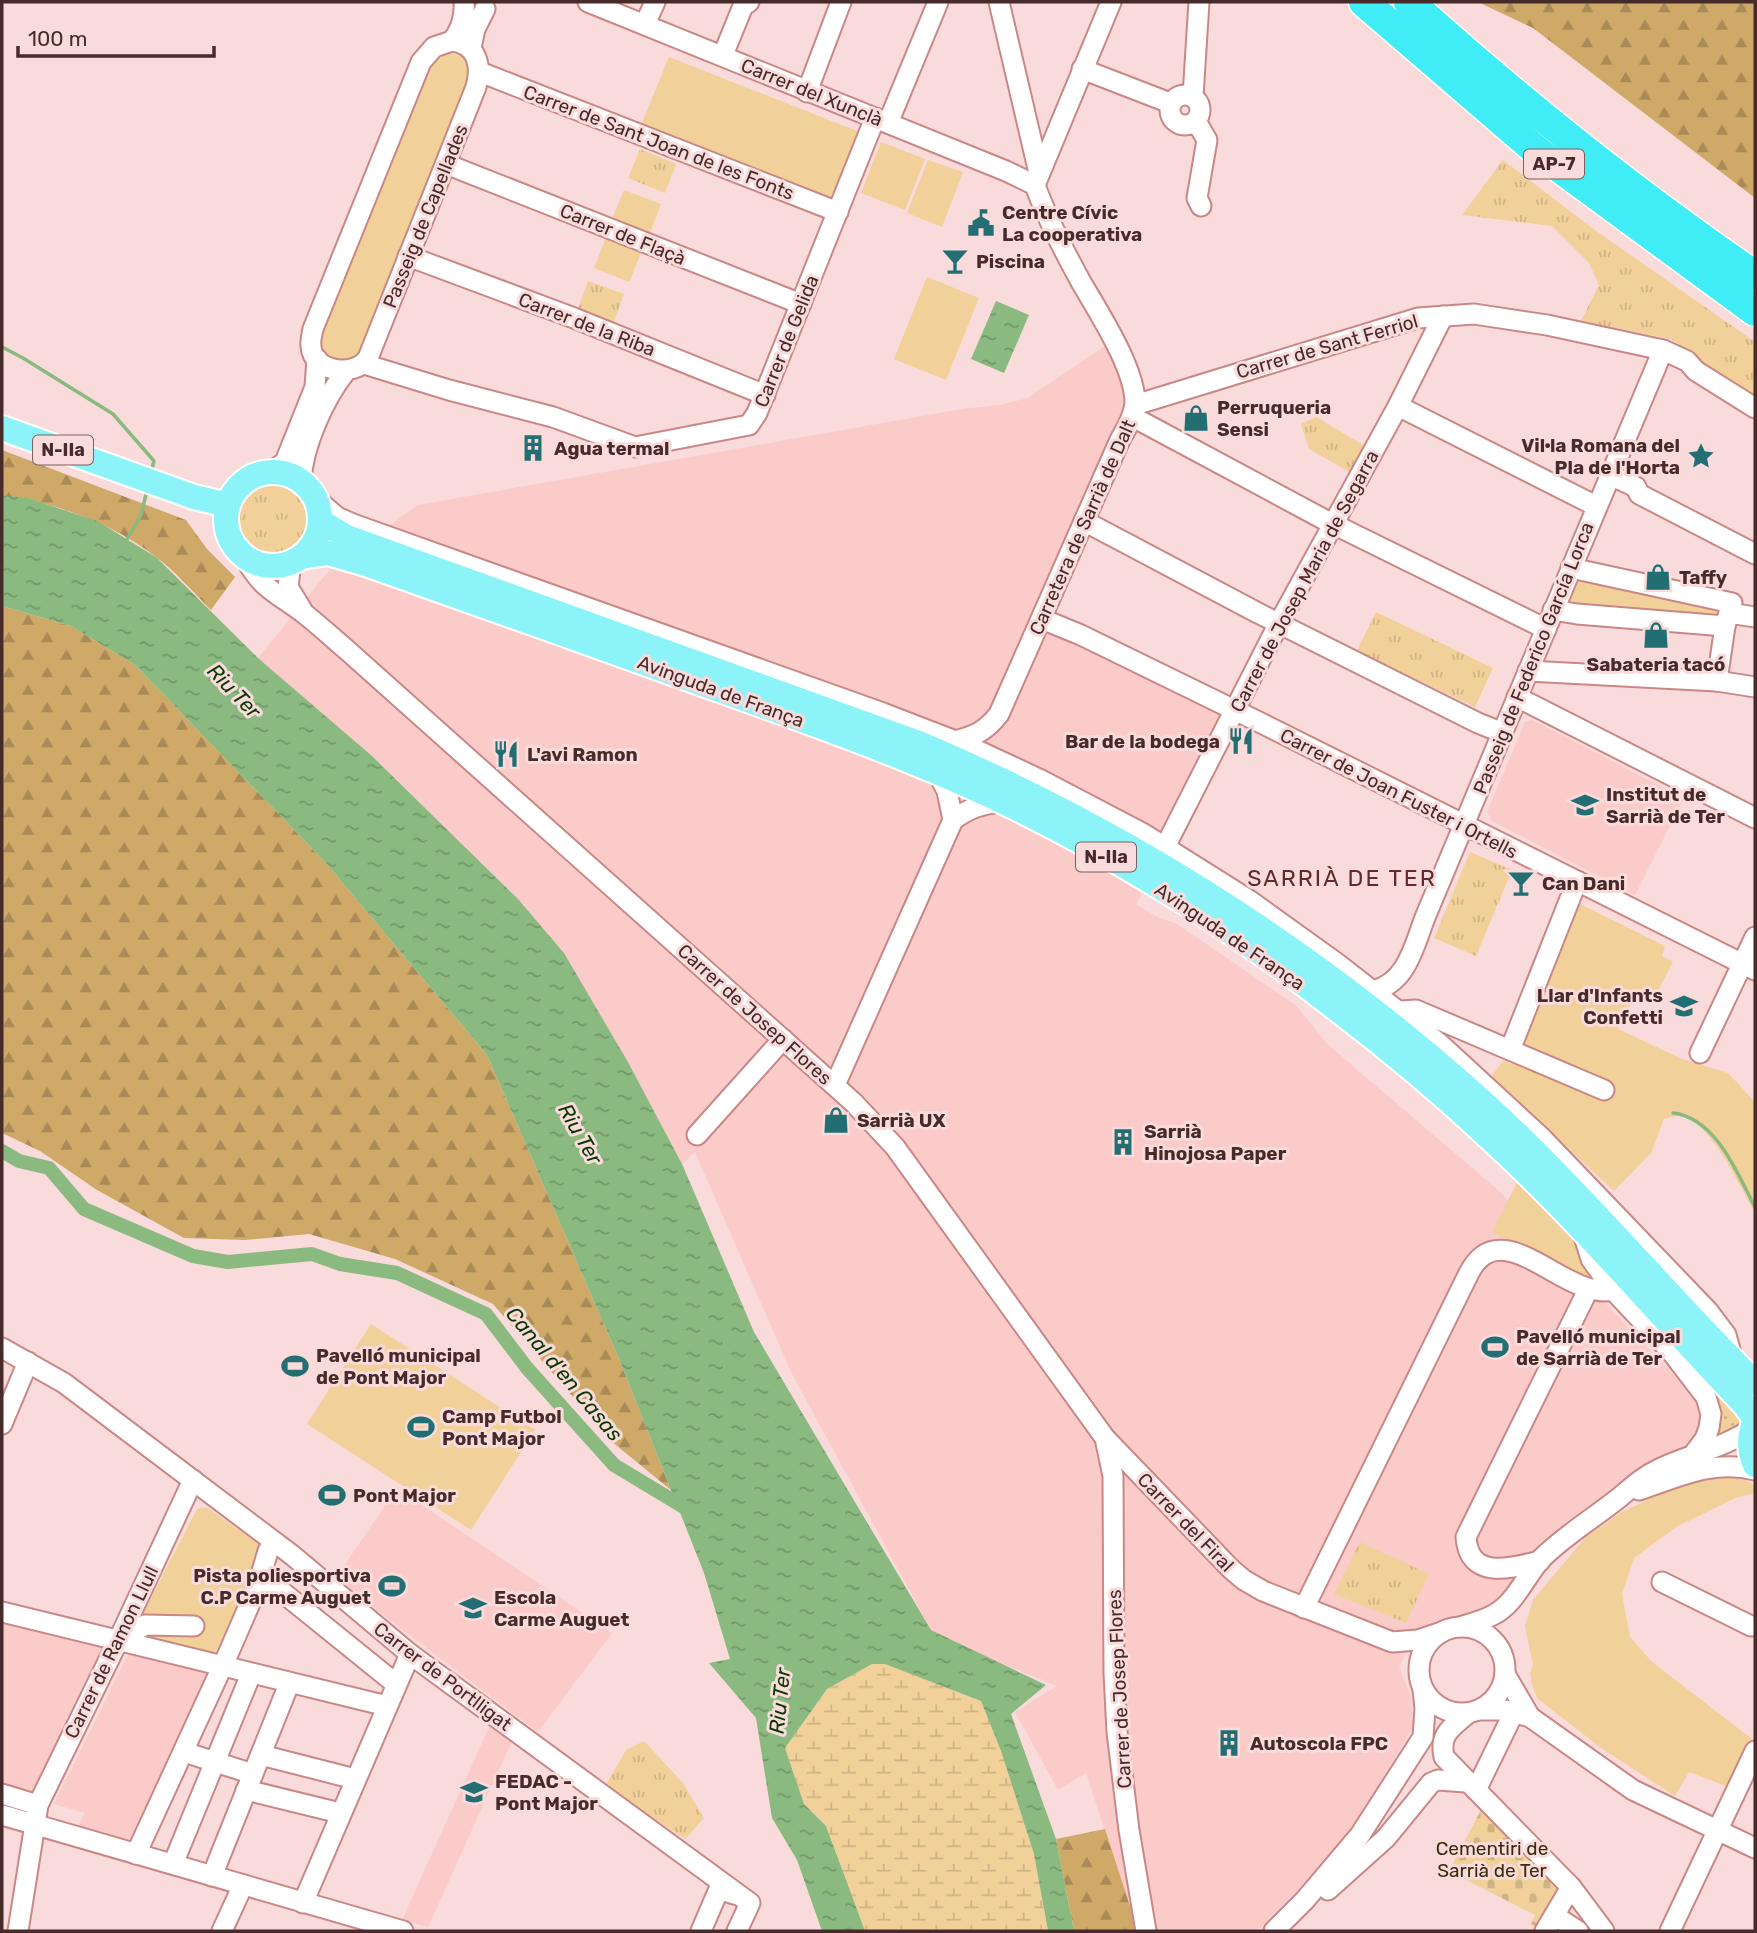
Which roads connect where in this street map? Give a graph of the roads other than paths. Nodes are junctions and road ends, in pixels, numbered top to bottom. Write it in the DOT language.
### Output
graph roads {
  1 [pos="465,2"];
  2 [pos="588,2"];
  3 [pos="655,2"];
  4 [pos="749,2"];
  5 [pos="841,2"];
  6 [pos="938,2"];
  7 [pos="999,2"];
  8 [pos="1111,2"];
  9 [pos="1199,2"];
  10 [pos="1364,2"];
  11 [pos="1409,2"];
  12 [pos="493,6"];
  13 [pos="645,24"];
  14 [pos="452,41"];
  15 [pos="471,48"];
  16 [pos="723,55"];
  17 [pos="1082,69"];
  18 [pos="480,72"];
  19 [pos="807,92"];
  20 [pos="1193,96"];
  21 [pos="1170,103"];
  22 [pos="881,121"];
  23 [pos="1196,121"];
  24 [pos="446,164"];
  25 [pos="1037,179"];
  26 [pos="1201,206"];
  27 [pos="838,212"];
  28 [pos="408,256"];
  29 [pos="1755,276"];
  30 [pos="801,304"];
  31 [pos="1755,311"];
  32 [pos="1443,316"];
  33 [pos="1663,350"];
  34 [pos="317,359"];
  35 [pos="355,368"];
  36 [pos="765,395"];
  37 [pos="1398,406"];
  38 [pos="1755,408"];
  39 [pos="1134,411"];
  40 [pos="2,428"];
  41 [pos="271,472"];
  42 [pos="1610,475"];
  43 [pos="312,500"];
  44 [pos="228,506"];
  45 [pos="1596,506"];
  46 [pos="1084,521"];
  47 [pos="1334,523"];
  48 [pos="1755,554"];
  49 [pos="244,556"];
  50 [pos="296,560"];
  51 [pos="1571,568"];
  52 [pos="1553,610"];
  53 [pos="305,614"];
  54 [pos="1755,617"];
  55 [pos="1042,619"];
  56 [pos="1727,620"];
  57 [pos="1279,623"];
  58 [pos="1545,629"];
  59 [pos="1528,671"];
  60 [pos="1717,681"];
  61 [pos="1755,687"];
  62 [pos="1517,697"];
  63 [pos="1234,710"];
  64 [pos="998,715"];
  65 [pos="1503,733"];
  66 [pos="955,741"];
  67 [pos="996,759"];
  68 [pos="937,772"];
  69 [pos="1002,802"];
  70 [pos="1755,818"];
  71 [pos="953,820"];
  72 [pos="1464,826"];
  73 [pos="1165,846"];
  74 [pos="1577,881"];
  75 [pos="1755,937"];
  76 [pos="1406,967"];
  77 [pos="1749,967"];
  78 [pos="1373,991"];
  79 [pos="1399,1010"];
  80 [pos="783,1039"];
  81 [pos="1510,1049"];
  82 [pos="1700,1053"];
  83 [pos="835,1085"];
  84 [pos="1604,1090"];
  85 [pos="697,1135"];
  86 [pos="1583,1233"];
  87 [pos="1588,1290"];
  88 [pos="1613,1290"];
  89 [pos="2,1348"];
  90 [pos="1673,1354"];
  91 [pos="28,1362"];
  92 [pos="1724,1366"];
  93 [pos="1755,1383"];
  94 [pos="1754,1423"];
  95 [pos="2,1424"];
  96 [pos="1105,1438"];
  97 [pos="1695,1452"];
  98 [pos="1755,1468"];
  99 [pos="1141,1477"];
  100 [pos="193,1480"];
  101 [pos="1113,1488"];
  102 [pos="1621,1496"];
  103 [pos="274,1544"];
  104 [pos="1540,1560"];
  105 [pos="260,1580"];
  106 [pos="1662,1582"];
  107 [pos="1508,1604"];
  108 [pos="1304,1608"];
  109 [pos="2,1612"];
  110 [pos="1754,1623"];
  111 [pos="194,1626"];
  112 [pos="1463,1626"];
  113 [pos="1438,1633"];
  114 [pos="118,1641"];
  115 [pos="1392,1642"];
  116 [pos="410,1654"];
  117 [pos="223,1665"];
  118 [pos="1505,1667"];
  119 [pos="251,1674"];
  120 [pos="1421,1683"];
  121 [pos="289,1684"];
  122 [pos="397,1684"];
  123 [pos="387,1706"];
  124 [pos="1468,1712"];
  125 [pos="1522,1714"];
  126 [pos="1423,1737"];
  127 [pos="1755,1751"];
  128 [pos="184,1752"];
  129 [pos="261,1755"];
  130 [pos="216,1760"];
  131 [pos="355,1779"];
  132 [pos="249,1782"];
  133 [pos="1471,1786"];
  134 [pos="2,1794"];
  135 [pos="38,1805"];
  136 [pos="340,1813"];
  137 [pos="2,1815"];
  138 [pos="35,1825"];
  139 [pos="1719,1830"];
  140 [pos="1755,1849"];
  141 [pos="136,1854"];
  142 [pos="173,1864"];
  143 [pos="212,1876"];
  144 [pos="243,1885"];
  145 [pos="1571,1888"];
  146 [pos="744,1899"];
  147 [pos="1305,1900"];
  148 [pos="303,1903"];
  149 [pos="332,1912"];
  150 [pos="1550,1923"];
  151 [pos="18,1931"];
  152 [pos="222,1931"];
  153 [pos="325,1931"];
  154 [pos="403,1931"];
  155 [pos="701,1931"];
  156 [pos="737,1931"];
  157 [pos="1146,1931"];
  158 [pos="1274,1931"];
  159 [pos="1578,1931"];
  160 [pos="1604,1931"];
  161 [pos="1670,1931"];
  1 -- 12 [label="street"];
  1 -- 14 [label="street"];
  2 -- 13 [label="street, Carrer del Xunclà"];
  3 -- 13 [label="street"];
  4 -- 16 [label="street"];
  5 -- 19 [label="street"];
  6 -- 22 [label="street, Carrer de Gelida"];
  7 -- 25 [label="street, Carretera de Sarrià de Dalt"];
  8 -- 17 [label="street"];
  9 -- 20 [label="street"];
  10 -- 31 [label="highway, AP-7"];
  11 -- 29 [label="highway, AP-7"];
  12 -- 15 [label="street"];
  13 -- 16 [label="street, Carrer del Xunclà"];
  14 -- 15 [label="street"];
  14 -- 34 [label="street"];
  15 -- 18 [label="street"];
  16 -- 19 [label="street, Carrer del Xunclà"];
  17 -- 21 [label="street"];
  17 -- 25 [label="street"];
  18 -- 24 [label="street, Passeig de Capellades"];
  18 -- 27 [label="street, Carrer de Sant Joan de les Fonts"];
  19 -- 22 [label="street, Carrer del Xunclà"];
  20 -- 21 [label="street"];
  20 -- 23 [label="street"];
  21 -- 23 [label="street"];
  22 -- 25 [label="street, Carrer del Xunclà"];
  22 -- 27 [label="street, Carrer de Gelida"];
  23 -- 26 [label="street"];
  24 -- 28 [label="street, Passeig de Capellades"];
  24 -- 30 [label="street, Carrer de Flaçà"];
  25 -- 39 [label="street, Carretera de Sarrià de Dalt"];
  27 -- 30 [label="street, Carrer de Gelida"];
  28 -- 35 [label="street, Passeig de Capellades"];
  28 -- 36 [label="street, Carrer de la Riba"];
  30 -- 36 [label="street, Carrer de Gelida"];
  32 -- 33 [label="street, Carrer de Sant Ferriol"];
  32 -- 37 [label="street, Carrer de Josep Maria de Segarra"];
  32 -- 39 [label="street, Carrer de Sant Ferriol"];
  33 -- 38 [label="street, Carrer de Sant Ferriol"];
  33 -- 42 [label="street, Passeig de Federico García Lorca"];
  34 -- 35 [label="street"];
  34 -- 41 [label="street"];
  35 -- 36 [label="street, Carrer de Gelida"];
  35 -- 43 [label="street, Passeig de Capellades"];
  37 -- 45 [label="street"];
  37 -- 47 [label="street, Carrer de Josep Maria de Segarra"];
  39 -- 46 [label="street, Carretera de Sarrià de Dalt"];
  39 -- 47 [label="street"];
  40 -- 44 [label="main road, N-IIa"];
  41 -- 43 [label="main road, N-IIa"];
  41 -- 44 [label="main road"];
  42 -- 45 [label="street, Passeig de Federico García Lorca"];
  42 -- 48 [label="street"];
  43 -- 50 [label="main road"];
  43 -- 66 [label="street, Avinguda de França"];
  43 -- 92 [label="main road, Avinguda de França / N-IIa"];
  44 -- 49 [label="main road"];
  45 -- 51 [label="street, Passeig de Federico García Lorca"];
  46 -- 55 [label="street, Carretera de Sarrià de Dalt"];
  46 -- 57 [label="street"];
  47 -- 57 [label="street, Carrer de Josep Maria de Segarra"];
  47 -- 58 [label="street"];
  49 -- 50 [label="main road, N-IIa"];
  49 -- 53 [label="street, Carrer de Josep Flores"];
  50 -- 53 [label="street, Carrer de Josep Flores"];
  50 -- 68 [label="main road, Avinguda de França / N-IIa"];
  51 -- 52 [label="street, Passeig de Federico García Lorca"];
  51 -- 56 [label="street"];
  52 -- 56 [label="street"];
  52 -- 58 [label="street, Passeig de Federico García Lorca"];
  53 -- 80 [label="street, Carrer de Josep Flores"];
  54 -- 56 [label="street"];
  55 -- 63 [label="street, Carrer de Joan Fuster i Ortells"];
  55 -- 64 [label="street, Carretera de Sarrià de Dalt"];
  56 -- 60 [label="street"];
  57 -- 63 [label="street, Carrer de Josep Maria de Segarra"];
  57 -- 65 [label="street"];
  58 -- 59 [label="street, Passeig de Federico García Lorca"];
  59 -- 60 [label="street"];
  59 -- 62 [label="street, Passeig de Federico García Lorca"];
  60 -- 61 [label="street"];
  62 -- 65 [label="street, Passeig de Federico García Lorca"];
  62 -- 70 [label="street"];
  63 -- 72 [label="street, Carrer de Joan Fuster i Ortells"];
  63 -- 73 [label="street, Carrer de Josep Maria de Segarra"];
  64 -- 66 [label="street, Carretera de Sarrià de Dalt"];
  64 -- 67 [label="street, Carretera de Sarrià de Dalt"];
  65 -- 72 [label="street, Passeig de Federico García Lorca"];
  66 -- 67 [label="street, Avinguda de França"];
  67 -- 73 [label="street, Avinguda de França"];
  68 -- 69 [label="main road, Avinguda de França / N-IIa"];
  68 -- 71 [label="street"];
  69 -- 71 [label="street"];
  69 -- 86 [label="main road, Avinguda de França / N-IIa"];
  71 -- 83 [label="street"];
  72 -- 74 [label="street, Carrer de Joan Fuster i Ortells"];
  72 -- 76 [label="street, Passeig de Federico García Lorca"];
  73 -- 78 [label="street, Avinguda de França"];
  74 -- 77 [label="street, Carrer de Joan Fuster i Ortells"];
  74 -- 81 [label="street"];
  75 -- 77 [label="street"];
  76 -- 78 [label="street, Passeig de Federico García Lorca"];
  76 -- 79 [label="street, Passeig de Federico García Lorca"];
  77 -- 82 [label="street"];
  78 -- 79 [label="street, Avinguda de França"];
  79 -- 81 [label="street"];
  79 -- 92 [label="street, Avinguda de França"];
  80 -- 83 [label="street, Carrer de Josep Flores"];
  80 -- 85 [label="street"];
  81 -- 84 [label="street"];
  83 -- 96 [label="street, Carrer de Josep Flores"];
  86 -- 88 [label="street"];
  86 -- 92 [label="main road, Avinguda de França / N-IIa"];
  87 -- 88 [label="street"];
  87 -- 104 [label="street"];
  87 -- 108 [label="street"];
  88 -- 90 [label="street"];
  89 -- 91 [label="street, Carrer de Portlligat"];
  90 -- 92 [label="street"];
  90 -- 97 [label="street"];
  91 -- 95 [label="street"];
  91 -- 100 [label="street, Carrer de Portlligat"];
  92 -- 93 [label="main road, Avinguda de França / N-IIa"];
  92 -- 94 [label="main road, Avinguda de França / N-IIa"];
  94 -- 97 [label="street"];
  94 -- 98 [label="main road"];
  96 -- 99 [label="street, Carrer del Firal"];
  96 -- 101 [label="street, Carrer de Josep Flores"];
  97 -- 102 [label="street"];
  98 -- 102 [label="street"];
  99 -- 101 [label="street"];
  99 -- 108 [label="street, Carrer del Firal"];
  100 -- 103 [label="street, Carrer de Portlligat"];
  100 -- 114 [label="street, Carrer de Ramon Llull"];
  101 -- 157 [label="street, Carrer de Josep Flores"];
  102 -- 104 [label="street"];
  103 -- 105 [label="street"];
  103 -- 116 [label="street, Carrer de Portlligat"];
  104 -- 107 [label="street"];
  105 -- 117 [label="street"];
  105 -- 122 [label="street"];
  106 -- 110 [label="street"];
  107 -- 112 [label="street"];
  107 -- 118 [label="street"];
  108 -- 115 [label="street, Carrer del Firal"];
  109 -- 114 [label="street"];
  111 -- 114 [label="street"];
  112 -- 113 [label="street"];
  112 -- 118 [label="street"];
  113 -- 115 [label="street, Carrer del Firal"];
  113 -- 120 [label="street"];
  114 -- 117 [label="street"];
  114 -- 135 [label="street, Carrer de Ramon Llull"];
  115 -- 120 [label="street"];
  116 -- 122 [label="street"];
  116 -- 146 [label="street, Carrer de Portlligat"];
  117 -- 119 [label="street"];
  117 -- 128 [label="street"];
  118 -- 124 [label="street"];
  118 -- 125 [label="street"];
  119 -- 121 [label="street"];
  119 -- 130 [label="street"];
  120 -- 124 [label="street"];
  120 -- 126 [label="street"];
  121 -- 123 [label="street"];
  121 -- 129 [label="street"];
  122 -- 123 [label="street"];
  123 -- 131 [label="street"];
  124 -- 125 [label="street"];
  124 -- 126 [label="street"];
  124 -- 133 [label="street"];
  125 -- 133 [label="street"];
  125 -- 139 [label="street"];
  126 -- 147 [label="street"];
  127 -- 139 [label="street"];
  128 -- 130 [label="street"];
  128 -- 141 [label="street"];
  129 -- 131 [label="street"];
  129 -- 132 [label="street"];
  130 -- 132 [label="street"];
  130 -- 142 [label="street"];
  131 -- 136 [label="street"];
  132 -- 136 [label="street"];
  132 -- 143 [label="street"];
  133 -- 145 [label="street"];
  133 -- 147 [label="street"];
  134 -- 135 [label="street"];
  135 -- 138 [label="street, Carrer de Ramon Llull"];
  136 -- 148 [label="street"];
  137 -- 138 [label="street"];
  138 -- 141 [label="street"];
  138 -- 151 [label="street, Carrer de Ramon Llull"];
  139 -- 140 [label="street"];
  139 -- 161 [label="street"];
  141 -- 142 [label="street"];
  142 -- 143 [label="street"];
  143 -- 144 [label="street"];
  144 -- 148 [label="street"];
  144 -- 152 [label="street"];
  145 -- 150 [label="street"];
  145 -- 160 [label="street"];
  146 -- 155 [label="street"];
  146 -- 156 [label="street"];
  147 -- 158 [label="street"];
  148 -- 149 [label="street"];
  149 -- 153 [label="street"];
  149 -- 154 [label="street"];
  150 -- 159 [label="street"];
}
